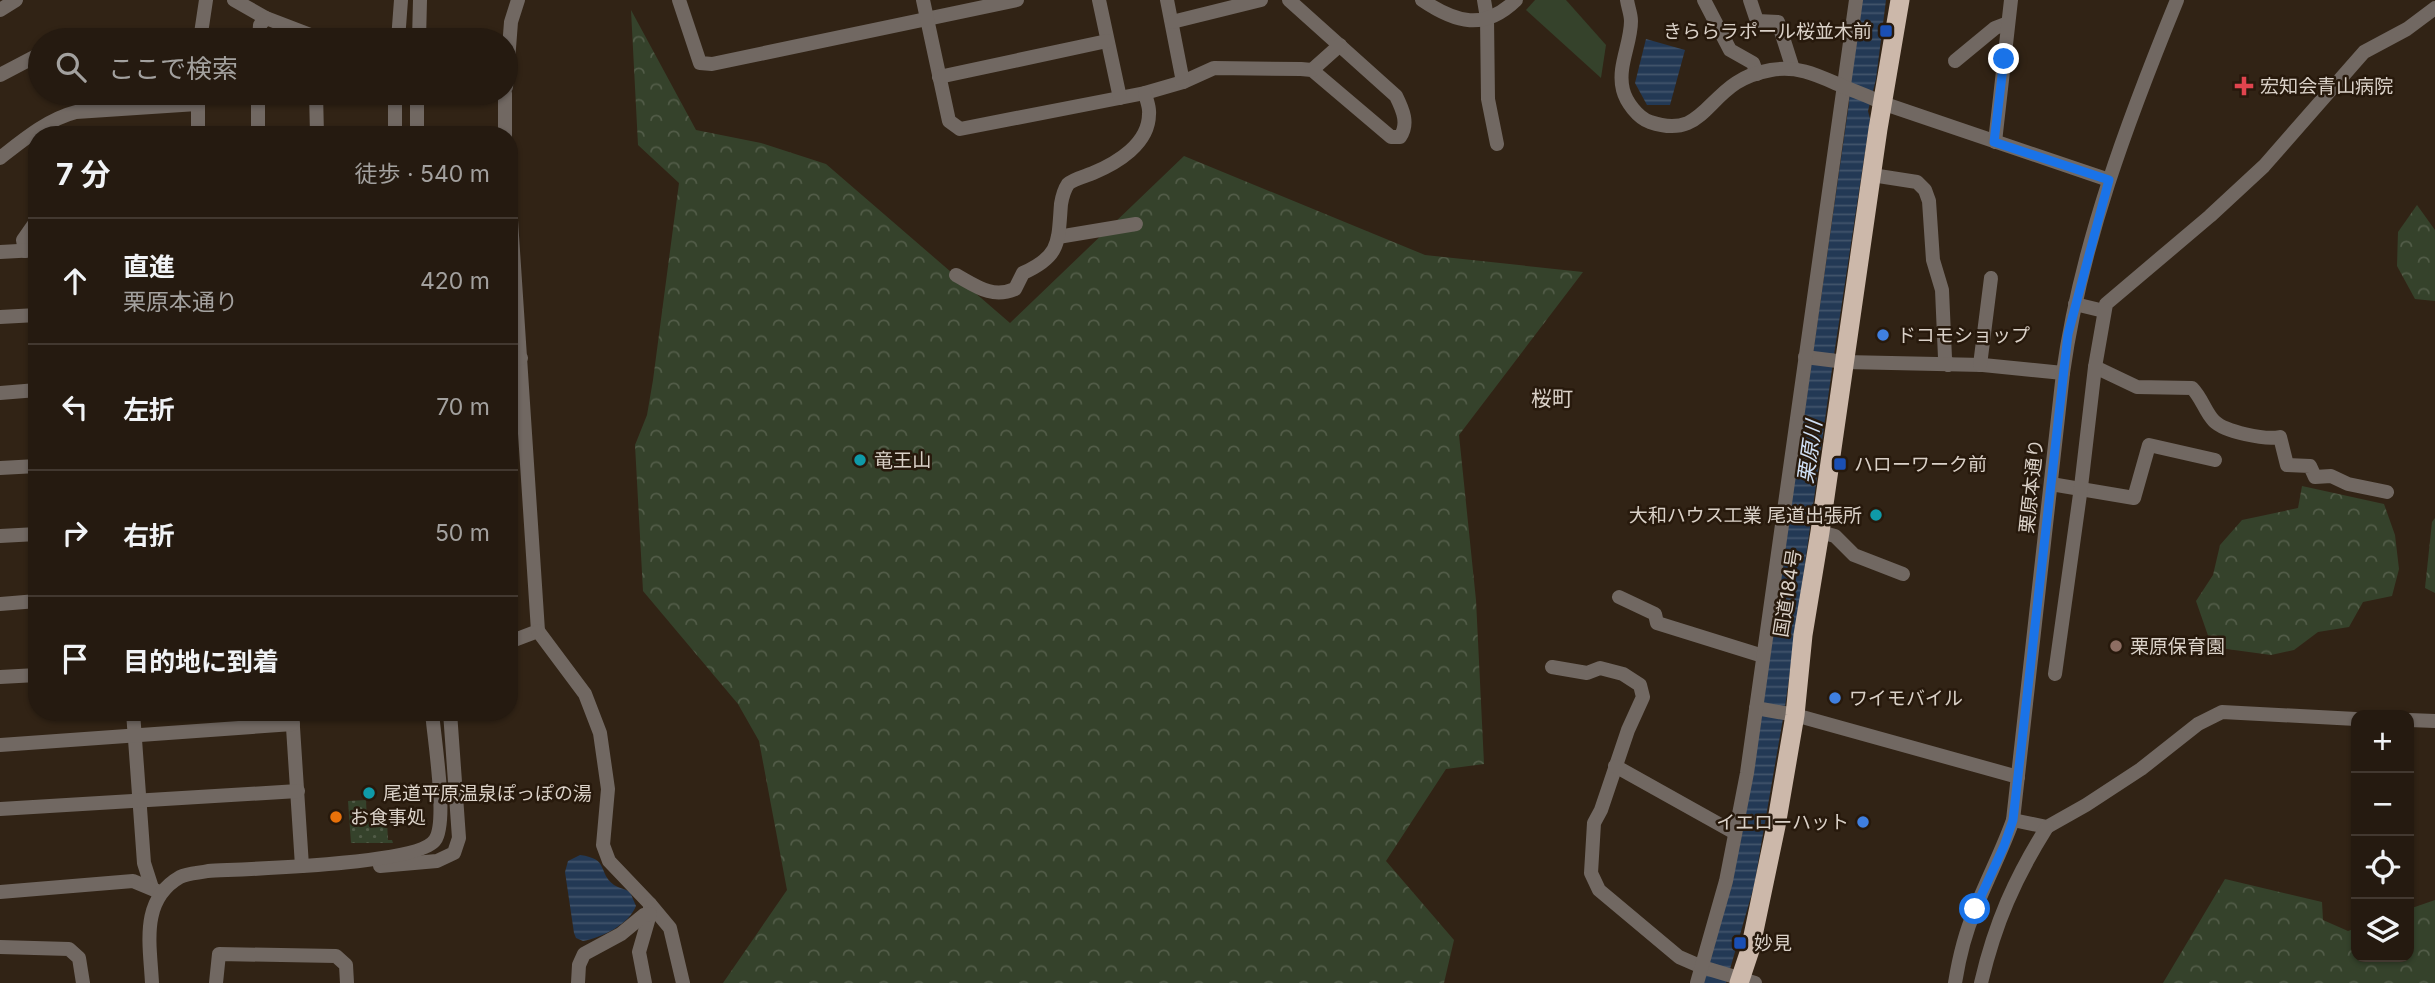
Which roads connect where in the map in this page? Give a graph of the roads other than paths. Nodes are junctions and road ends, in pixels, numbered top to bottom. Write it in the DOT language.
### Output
graph roads {
  1 [pos="16,0"];
  2 [pos="206,0"];
  3 [pos="234,0"];
  4 [pos="401,0"];
  5 [pos="420,0"];
  6 [pos="518,0"];
  7 [pos="923,0"];
  8 [pos="1017,0"];
  9 [pos="1099,0"];
  10 [pos="1167,0"];
  11 [pos="1261,0"];
  12 [pos="1289,0"];
  13 [pos="1422,0"];
  14 [pos="1484,0"];
  15 [pos="1516,0"];
  16 [pos="1627,0"];
  17 [pos="1704,0"];
  18 [pos="1749,0"];
  19 [pos="1856,0"];
  20 [pos="1900,0"];
  21 [pos="2011,0"];
  22 [pos="2177,0"];
  23 [pos="684,1"];
  24 [pos="2435,8"];
  25 [pos="0,9"];
  26 [pos="266,18"];
  27 [pos="927,18"];
  28 [pos="1487,18"];
  29 [pos="1172,22"];
  30 [pos="2008,23"];
  31 [pos="202,28"];
  32 [pos="260,28"];
  33 [pos="292,28"];
  34 [pos="399,28"];
  35 [pos="419,28"];
  36 [pos="511,28"];
  37 [pos="1107,41"];
  38 [pos="1340,45"];
  39 [pos="28,60"];
  40 [pos="1955,61"];
  41 [pos="1793,69"];
  42 [pos="1312,70"];
  43 [pos="1757,74"];
  44 [pos="0,75"];
  45 [pos="939,76"];
  46 [pos="1183,82"];
  47 [pos="1848,89"];
  48 [pos="1145,93"];
  49 [pos="1120,98"];
  50 [pos="1877,100"];
  51 [pos="141,105"];
  52 [pos="197,105"];
  53 [pos="258,105"];
  54 [pos="316,105"];
  55 [pos="395,105"];
  56 [pos="416,105"];
  57 [pos="505,105"];
  58 [pos="45,126"];
  59 [pos="198,126"];
  60 [pos="258,126"];
  61 [pos="317,126"];
  62 [pos="395,126"];
  63 [pos="416,126"];
  64 [pos="505,126"];
  65 [pos="28,137"];
  66 [pos="1994,142"];
  67 [pos="1497,144"];
  68 [pos="0,158"];
  69 [pos="1872,175"];
  70 [pos="2109,180"];
  71 [pos="1136,224"];
  72 [pos="1058,237"];
  73 [pos="28,250"];
  74 [pos="0,252"];
  75 [pos="956,275"];
  76 [pos="1991,278"];
  77 [pos="2075,304"];
  78 [pos="2104,312"];
  79 [pos="28,315"];
  80 [pos="0,317"];
  81 [pos="1808,357"];
  82 [pos="1841,361"];
  83 [pos="1948,365"];
  84 [pos="1979,365"];
  85 [pos="2095,368"];
  86 [pos="2063,373"];
  87 [pos="28,391"];
  88 [pos="0,393"];
  89 [pos="518,394"];
  90 [pos="2215,460"];
  91 [pos="28,466"];
  92 [pos="0,468"];
  93 [pos="2051,484"];
  94 [pos="2081,487"];
  95 [pos="2387,492"];
  96 [pos="1820,532"];
  97 [pos="28,534"];
  98 [pos="0,536"];
  99 [pos="1903,574"];
  100 [pos="1619,597"];
  101 [pos="28,602"];
  102 [pos="0,604"];
  103 [pos="538,631"];
  104 [pos="518,639"];
  105 [pos="1763,656"];
  106 [pos="1552,667"];
  107 [pos="2055,674"];
  108 [pos="28,675"];
  109 [pos="0,677"];
  110 [pos="1759,708"];
  111 [pos="1789,713"];
  112 [pos="2351,719"];
  113 [pos="2414,720"];
  114 [pos="134,721"];
  115 [pos="267,721"];
  116 [pos="293,721"];
  117 [pos="433,721"];
  118 [pos="451,721"];
  119 [pos="2435,721"];
  120 [pos="135,736"];
  121 [pos="452,736"];
  122 [pos="434,737"];
  123 [pos="0,745"];
  124 [pos="1615,766"];
  125 [pos="2018,777"];
  126 [pos="298,791"];
  127 [pos="141,801"];
  128 [pos="0,809"];
  129 [pos="2013,820"];
  130 [pos="2047,827"];
  131 [pos="1735,833"];
  132 [pos="302,866"];
  133 [pos="156,891"];
  134 [pos="0,892"];
  135 [pos="650,909"];
  136 [pos="0,947"];
  137 [pos="1705,968"];
  138 [pos="1741,980"];
  139 [pos="83,983"];
  140 [pos="152,983"];
  141 [pos="216,983"];
  142 [pos="347,983"];
  143 [pos="578,983"];
  144 [pos="645,983"];
  145 [pos="683,983"];
  146 [pos="1697,983"];
  147 [pos="1955,983"];
  148 [pos="1981,983"];
  1 -- 25 [label="street"];
  2 -- 31 [label="street"];
  3 -- 26 [label="street"];
  4 -- 34 [label="street"];
  5 -- 35 [label="street"];
  6 -- 36 [label="street"];
  7 -- 27 [label="street"];
  8 -- 27 [label="street"];
  9 -- 37 [label="street"];
  10 -- 29 [label="street"];
  11 -- 29 [label="street"];
  12 -- 38 [label="street"];
  13 -- 28 [label="street"];
  14 -- 28 [label="street"];
  15 -- 28 [label="street"];
  16 -- 43 [label="street"];
  17 -- 43 [label="street"];
  18 -- 41 [label="street"];
  19 -- 47 [label="street"];
  20 -- 50 [label="highway, 国道184号"];
  21 -- 30 [label="street"];
  22 -- 70 [label="street, 栗原本通り"];
  23 -- 27 [label="street"];
  24 -- 78 [label="street"];
  26 -- 32 [label="street"];
  26 -- 33 [label="street"];
  27 -- 45 [label="street"];
  28 -- 67 [label="street"];
  29 -- 46 [label="street"];
  30 -- 40 [label="street"];
  30 -- 66 [label="street"];
  37 -- 45 [label="street"];
  37 -- 49 [label="street"];
  38 -- 42 [label="street"];
  38 -- 42 [label="street"];
  39 -- 44 [label="street"];
  41 -- 43 [label="street"];
  41 -- 47 [label="street"];
  42 -- 46 [label="street"];
  45 -- 49 [label="street"];
  46 -- 48 [label="street"];
  47 -- 50 [label="street"];
  47 -- 81 [label="street"];
  48 -- 49 [label="street"];
  48 -- 72 [label="street"];
  50 -- 66 [label="street"];
  50 -- 69 [label="highway, 国道184号"];
  51 -- 58 [label="street"];
  52 -- 59 [label="street"];
  53 -- 60 [label="street"];
  54 -- 61 [label="street"];
  55 -- 62 [label="street"];
  56 -- 63 [label="street"];
  57 -- 64 [label="street"];
  65 -- 68 [label="street"];
  66 -- 70 [label="street"];
  69 -- 82 [label="highway, 国道184号"];
  69 -- 83 [label="street"];
  70 -- 77 [label="street, 栗原本通り"];
  71 -- 72 [label="street"];
  72 -- 75 [label="street"];
  73 -- 74 [label="street"];
  76 -- 84 [label="street"];
  77 -- 78 [label="street"];
  77 -- 86 [label="street, 栗原本通り"];
  78 -- 85 [label="street"];
  79 -- 80 [label="street"];
  81 -- 82 [label="street"];
  81 -- 105 [label="street"];
  82 -- 83 [label="street"];
  82 -- 96 [label="highway, 国道184号"];
  83 -- 84 [label="street"];
  84 -- 86 [label="street"];
  85 -- 94 [label="street"];
  85 -- 95 [label="street"];
  86 -- 93 [label="street, 栗原本通り"];
  87 -- 88 [label="street"];
  89 -- 103 [label="street"];
  90 -- 94 [label="street"];
  91 -- 92 [label="street"];
  93 -- 94 [label="street"];
  93 -- 125 [label="street, 栗原本通り"];
  94 -- 107 [label="street"];
  96 -- 99 [label="street"];
  96 -- 111 [label="highway, 国道184号"];
  97 -- 98 [label="street"];
  100 -- 105 [label="street"];
  101 -- 102 [label="street"];
  103 -- 104 [label="street"];
  103 -- 135 [label="street"];
  105 -- 110 [label="street"];
  106 -- 124 [label="street"];
  108 -- 109 [label="street"];
  110 -- 111 [label="street"];
  110 -- 131 [label="street"];
  111 -- 125 [label="street"];
  111 -- 138 [label="highway, 国道184号"];
  112 -- 130 [label="street"];
  113 -- 119 [label="street"];
  114 -- 120 [label="street"];
  115 -- 120 [label="street"];
  116 -- 126 [label="street"];
  117 -- 122 [label="street"];
  118 -- 121 [label="street"];
  120 -- 123 [label="street"];
  120 -- 127 [label="street"];
  121 -- 122 [label="street"];
  121 -- 132 [label="street"];
  122 -- 132 [label="street"];
  124 -- 131 [label="street"];
  124 -- 137 [label="street"];
  125 -- 129 [label="street, 栗原本通り"];
  126 -- 127 [label="street"];
  126 -- 132 [label="street"];
  127 -- 128 [label="street"];
  127 -- 133 [label="street"];
  129 -- 130 [label="street"];
  129 -- 147 [label="street, 栗原本通り"];
  130 -- 148 [label="street"];
  131 -- 137 [label="street"];
  132 -- 133 [label="street"];
  133 -- 134 [label="street"];
  133 -- 140 [label="street"];
  135 -- 143 [label="street"];
  135 -- 144 [label="street"];
  135 -- 145 [label="street"];
  136 -- 139 [label="street"];
  137 -- 138 [label="street"];
  137 -- 146 [label="street"];
  141 -- 142 [label="street"];
}
